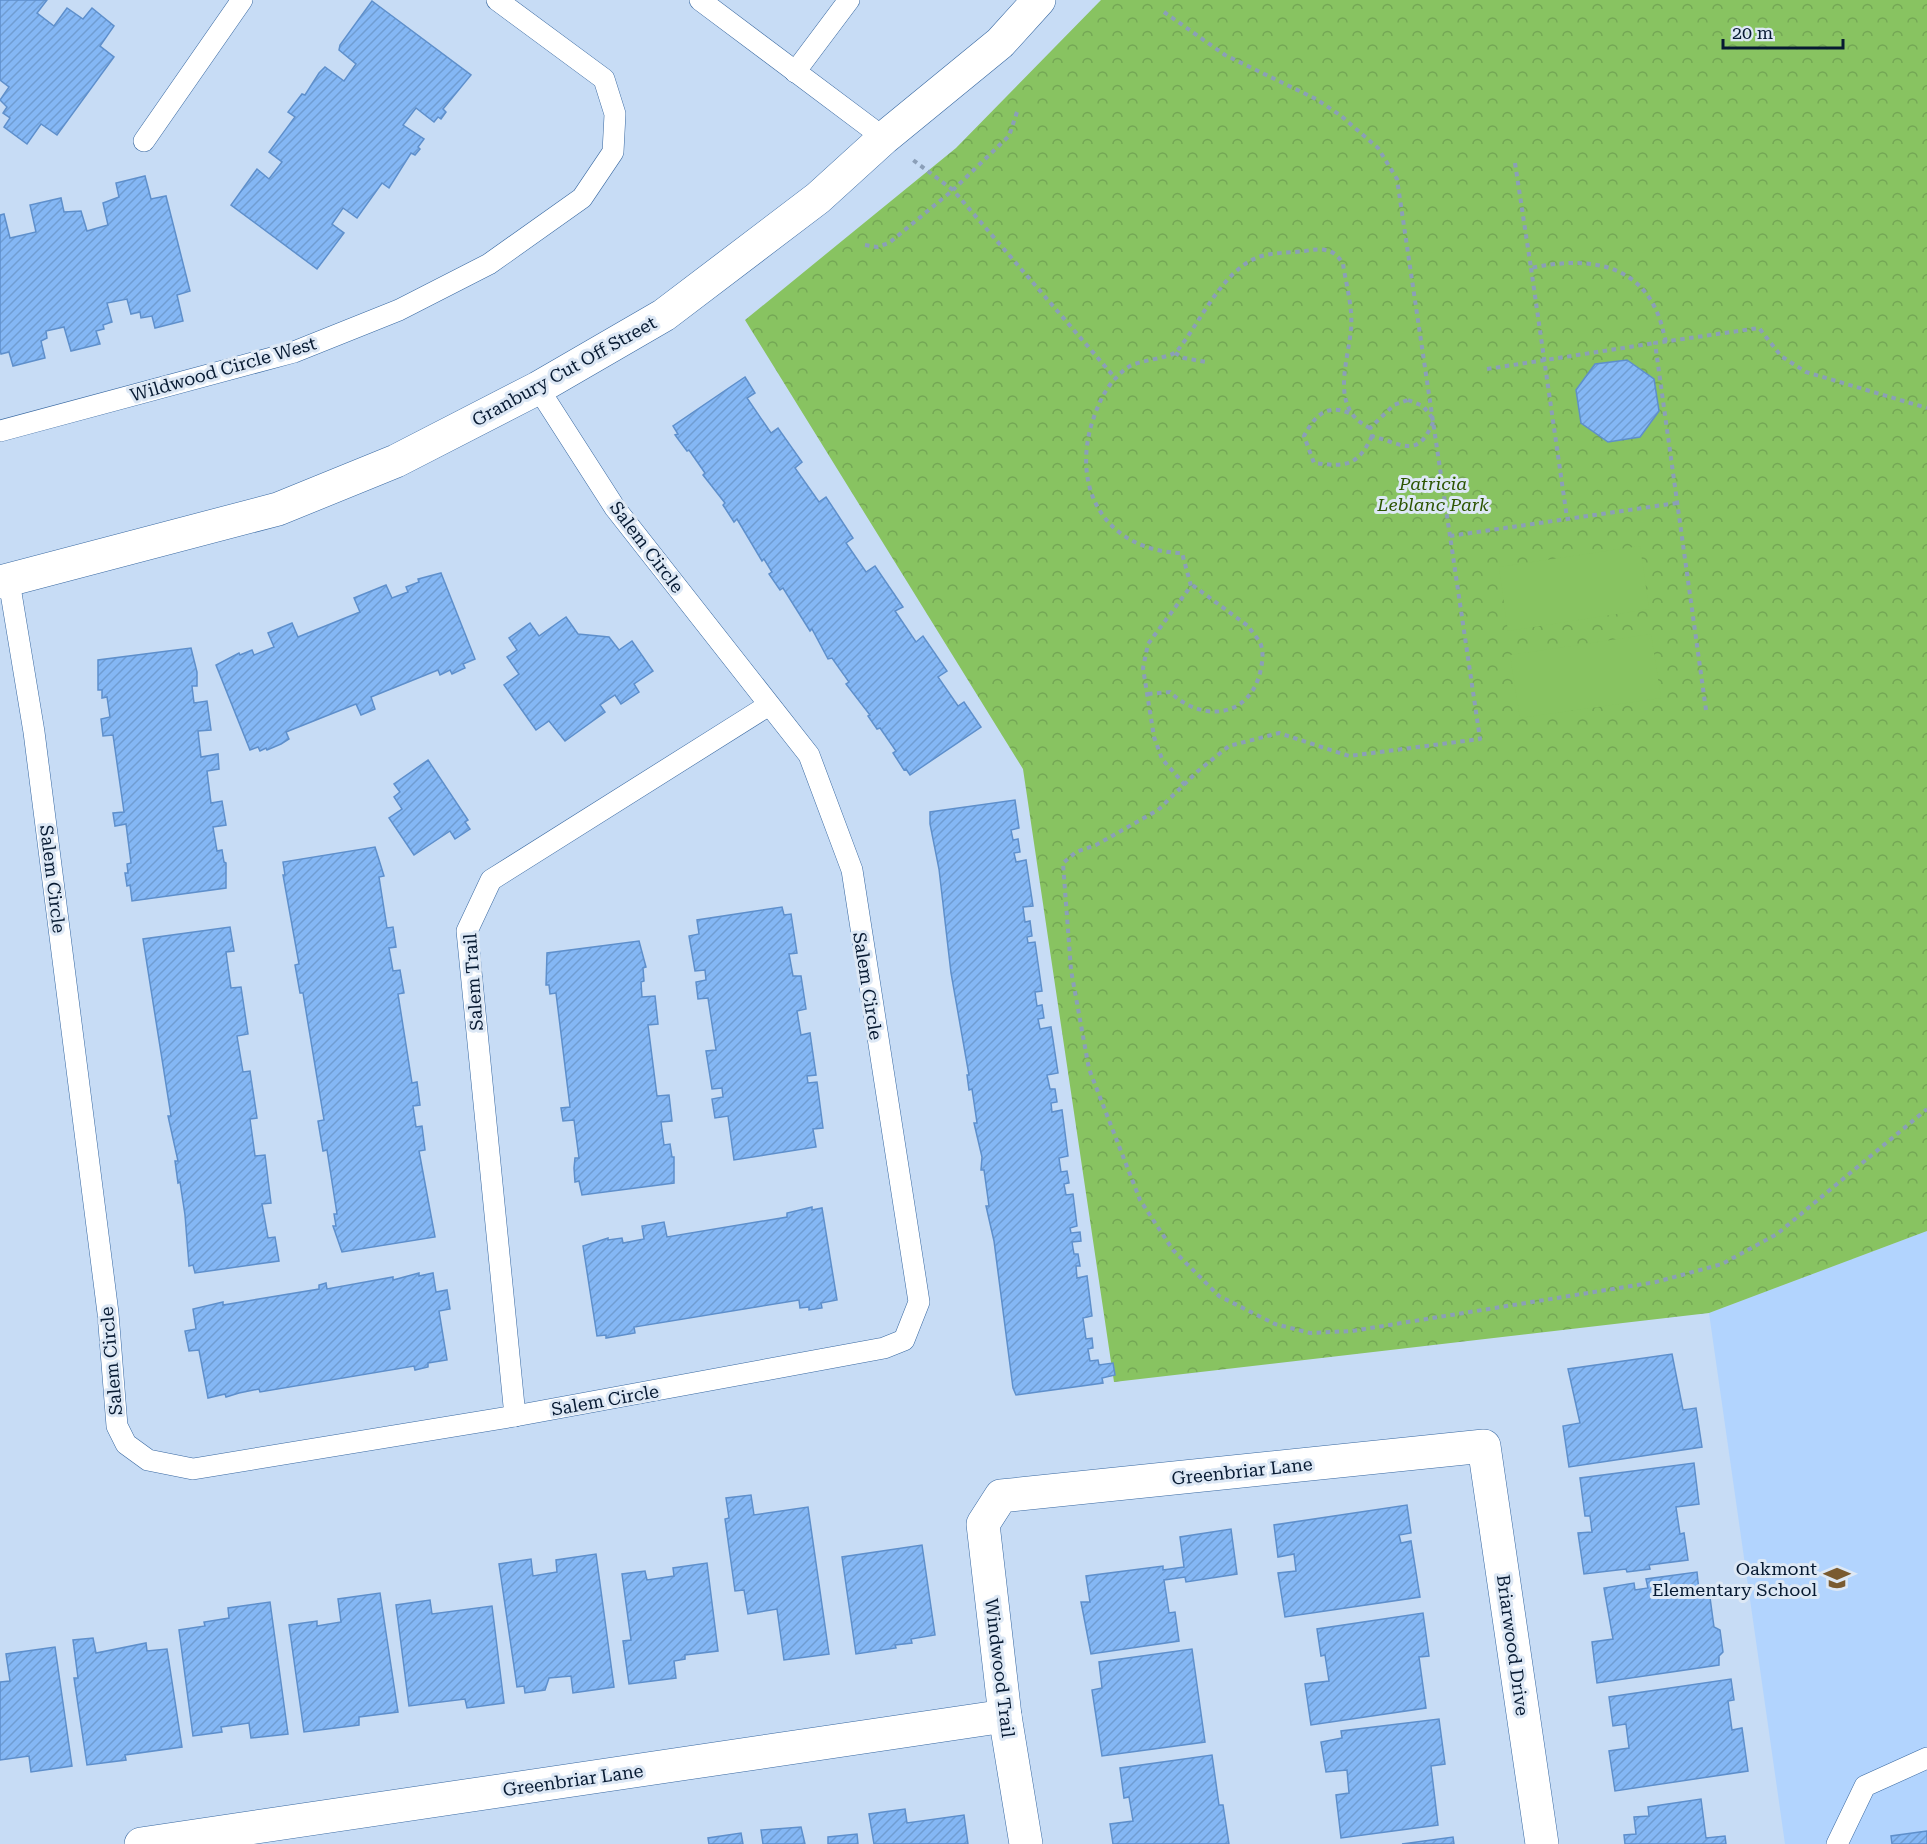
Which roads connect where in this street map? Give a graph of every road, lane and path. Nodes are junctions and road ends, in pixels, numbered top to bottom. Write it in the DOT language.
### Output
graph roads {
  1 [pos="242,0"];
  2 [pos="497,0"];
  3 [pos="700,0"];
  4 [pos="849,0"];
  5 [pos="1040,0"];
  6 [pos="1164,12"];
  7 [pos="795,72"];
  8 [pos="1017,112"];
  9 [pos="884,138"];
  10 [pos="144,141"];
  11 [pos="1515,163"];
  12 [pos="953,190"];
  13 [pos="865,245"];
  14 [pos="1531,267"];
  15 [pos="1666,342"];
  16 [pos="1655,343"];
  17 [pos="1175,353"];
  18 [pos="1545,360"];
  19 [pos="1206,362"];
  20 [pos="1487,369"];
  21 [pos="1116,379"];
  22 [pos="538,388"];
  23 [pos="1927,408"];
  24 [pos="1349,413"];
  25 [pos="1434,420"];
  26 [pos="1370,428"];
  27 [pos="0,431"];
  28 [pos="1372,436"];
  29 [pos="1677,503"];
  30 [pos="1567,518"];
  31 [pos="1450,536"];
  32 [pos="5,582"];
  33 [pos="1190,583"];
  34 [pos="1148,694"];
  35 [pos="769,705"];
  36 [pos="1706,710"];
  37 [pos="1185,784"];
  38 [pos="1927,1109"];
  39 [pos="515,1416"];
  40 [pos="1484,1446"];
  41 [pos="1001,1496"];
  42 [pos="1005,1716"];
  43 [pos="1927,1758"];
  44 [pos="141,1844"];
  45 [pos="1026,1844"];
  46 [pos="1542,1844"];
  47 [pos="1837,1844"];
  1 -- 10 [label="lane"];
  2 -- 27 [label="lane, Wildwood Circle West"];
  3 -- 7 [label="lane"];
  4 -- 7 [label="lane"];
  5 -- 9 [label="street, Granbury Cut Off Street"];
  6 -- 25 [label="path"];
  7 -- 9 [label="lane"];
  8 -- 12 [label="path"];
  9 -- 12 [label="path"];
  9 -- 22 [label="street, Granbury Cut Off Street"];
  11 -- 14 [label="path"];
  12 -- 13 [label="path"];
  12 -- 21 [label="path"];
  14 -- 15 [label="path"];
  14 -- 18 [label="path"];
  15 -- 16 [label="path"];
  15 -- 23 [label="path"];
  16 -- 18 [label="path"];
  16 -- 29 [label="path"];
  17 -- 19 [label="path"];
  17 -- 21 [label="path"];
  17 -- 24 [label="path"];
  18 -- 20 [label="path"];
  18 -- 30 [label="path"];
  21 -- 33 [label="path"];
  22 -- 32 [label="street, Granbury Cut Off Street"];
  22 -- 35 [label="lane, Salem Circle"];
  24 -- 26 [label="path"];
  24 -- 28 [label="path"];
  25 -- 26 [label="path"];
  25 -- 28 [label="path"];
  25 -- 31 [label="path"];
  26 -- 28 [label="path"];
  29 -- 30 [label="path"];
  29 -- 36 [label="path"];
  30 -- 31 [label="path"];
  31 -- 37 [label="path"];
  32 -- 39 [label="lane, Salem Circle"];
  33 -- 34 [label="path"];
  33 -- 34 [label="path"];
  34 -- 37 [label="path"];
  35 -- 39 [label="lane, Salem Trail"];
  35 -- 39 [label="lane, Salem Circle"];
  37 -- 38 [label="path"];
  40 -- 41 [label="street, Greenbriar Lane"];
  40 -- 46 [label="street, Briarwood Drive"];
  41 -- 42 [label="street, Windwood Trail"];
  42 -- 44 [label="street, Greenbriar Lane"];
  42 -- 45 [label="street, Windwood Trail"];
  43 -- 47 [label="lane"];
}
